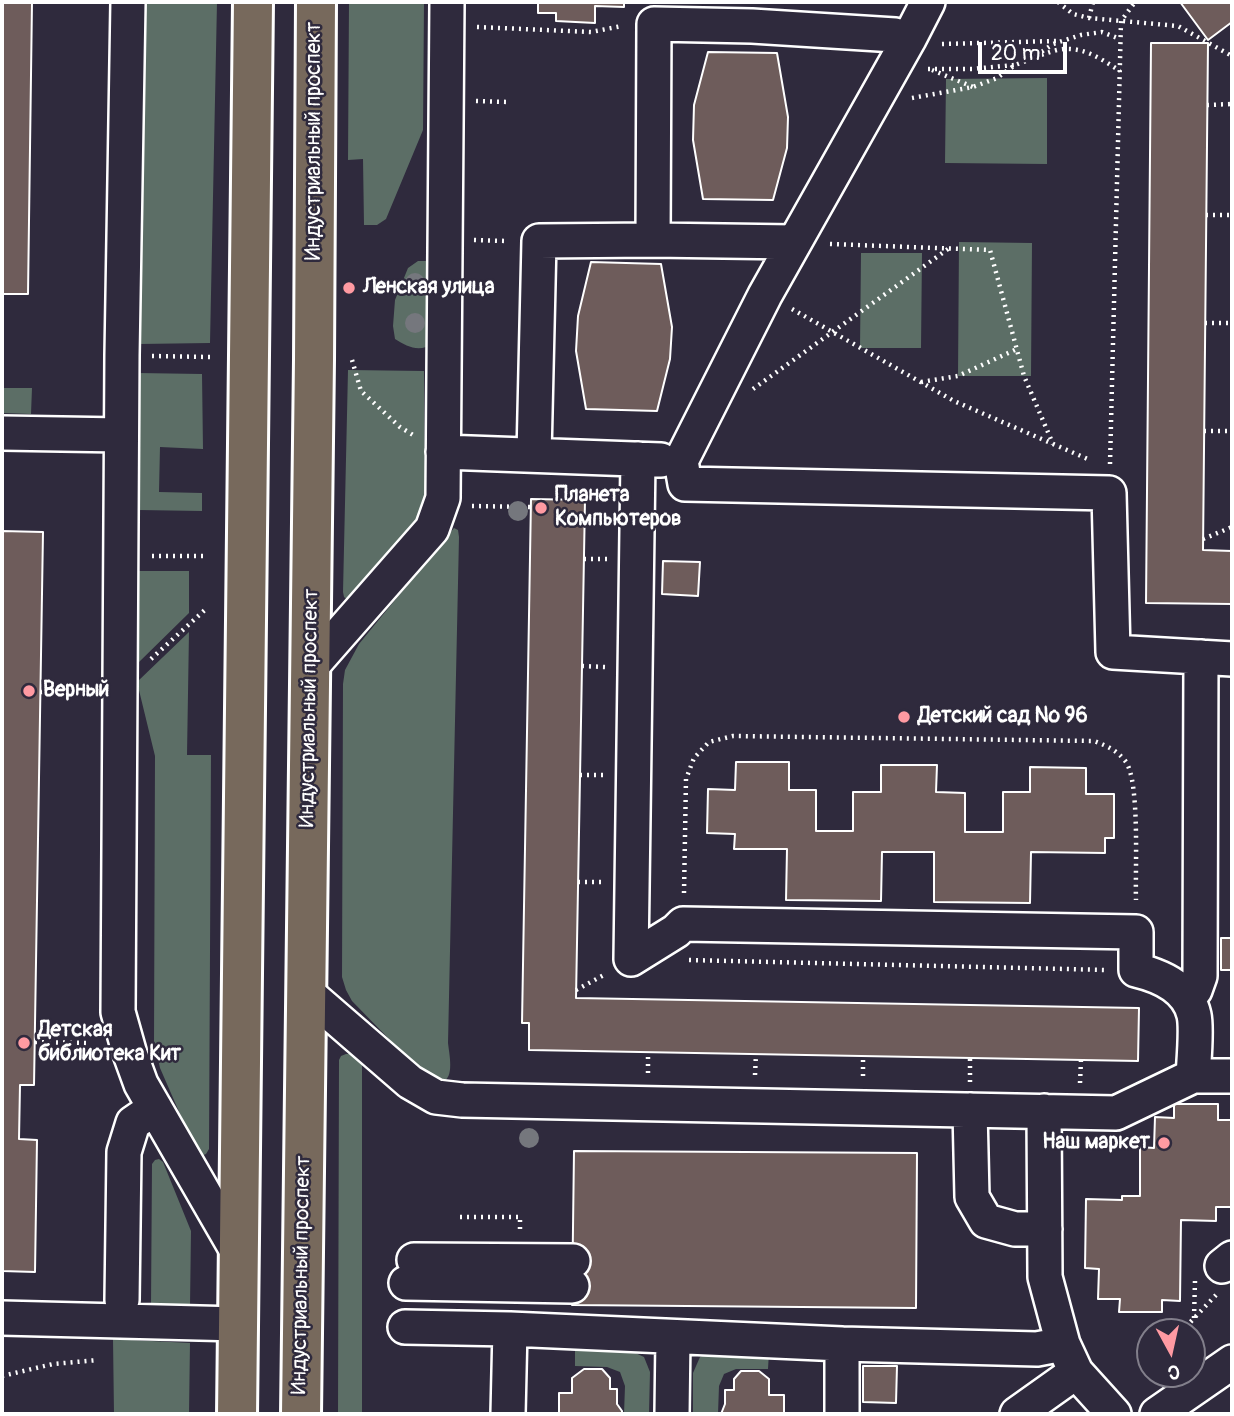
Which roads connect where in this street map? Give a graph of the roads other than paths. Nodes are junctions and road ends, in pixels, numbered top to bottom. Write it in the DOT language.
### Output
graph roads {
  1 [pos="128,2"];
  2 [pos="253,2"];
  3 [pos="316,2"];
  4 [pos="447,2"];
  5 [pos="928,2"];
  6 [pos="752,14"];
  7 [pos="679,15"];
  8 [pos="910,57"];
  9 [pos="653,240"];
  10 [pos="794,242"];
  11 [pos="2,433"];
  12 [pos="121,435"];
  13 [pos="443,452"];
  14 [pos="534,455"];
  15 [pos="638,459"];
  16 [pos="681,461"];
  17 [pos="1217,658"];
  18 [pos="310,668"];
  19 [pos="306,992"];
  20 [pos="1188,998"];
  21 [pos="1193,1076"];
  22 [pos="1232,1076"];
  23 [pos="155,1108"];
  24 [pos="970,1110"];
  25 [pos="1044,1111"];
  26 [pos="1045,1229"];
  27 [pos="239,1254"];
  28 [pos="406,1272"];
  29 [pos="573,1273"];
  30 [pos="122,1300"];
  31 [pos="2,1318"];
  32 [pos="239,1324"];
  33 [pos="405,1327"];
  34 [pos="510,1329"];
  35 [pos="673,1338"];
  36 [pos="842,1344"];
  37 [pos="1069,1358"];
  38 [pos="1232,1362"];
  39 [pos="237,1414"];
  40 [pos="300,1414"];
  41 [pos="508,1414"];
  42 [pos="671,1414"];
  43 [pos="842,1414"];
  44 [pos="1017,1414"];
  45 [pos="1114,1414"];
  46 [pos="1157,1414"];
  1 -- 12 [label="street"];
  2 -- 27 [label="main road"];
  3 -- 18 [label="main road, Индустриальный проспект"];
  4 -- 13 [label="street"];
  5 -- 8 [label="street"];
  6 -- 7 [label="street"];
  6 -- 8 [label="street"];
  7 -- 9 [label="street"];
  8 -- 10 [label="street"];
  9 -- 10 [label="street"];
  9 -- 14 [label="street"];
  10 -- 16 [label="street"];
  11 -- 12 [label="street"];
  12 -- 23 [label="street"];
  13 -- 14 [label="street"];
  13 -- 18 [label="street"];
  14 -- 15 [label="street"];
  15 -- 16 [label="street"];
  15 -- 20 [label="street"];
  16 -- 17 [label="street"];
  17 -- 20 [label="street"];
  18 -- 19 [label="main road, Индустриальный проспект"];
  19 -- 24 [label="street"];
  19 -- 40 [label="main road, Индустриальный проспект"];
  20 -- 21 [label="street"];
  21 -- 22 [label="street"];
  21 -- 25 [label="street"];
  23 -- 27 [label="street"];
  23 -- 30 [label="street"];
  24 -- 25 [label="street"];
  24 -- 26 [label="street"];
  25 -- 26 [label="street"];
  26 -- 37 [label="street"];
  27 -- 32 [label="main road"];
  28 -- 29 [label="street"];
  31 -- 32 [label="street"];
  32 -- 39 [label="main road"];
  33 -- 34 [label="street"];
  34 -- 35 [label="street"];
  34 -- 41 [label="street"];
  35 -- 36 [label="street"];
  35 -- 42 [label="street"];
  36 -- 37 [label="street"];
  36 -- 43 [label="street"];
  37 -- 44 [label="street"];
  37 -- 45 [label="street"];
  38 -- 46 [label="street"];
}
